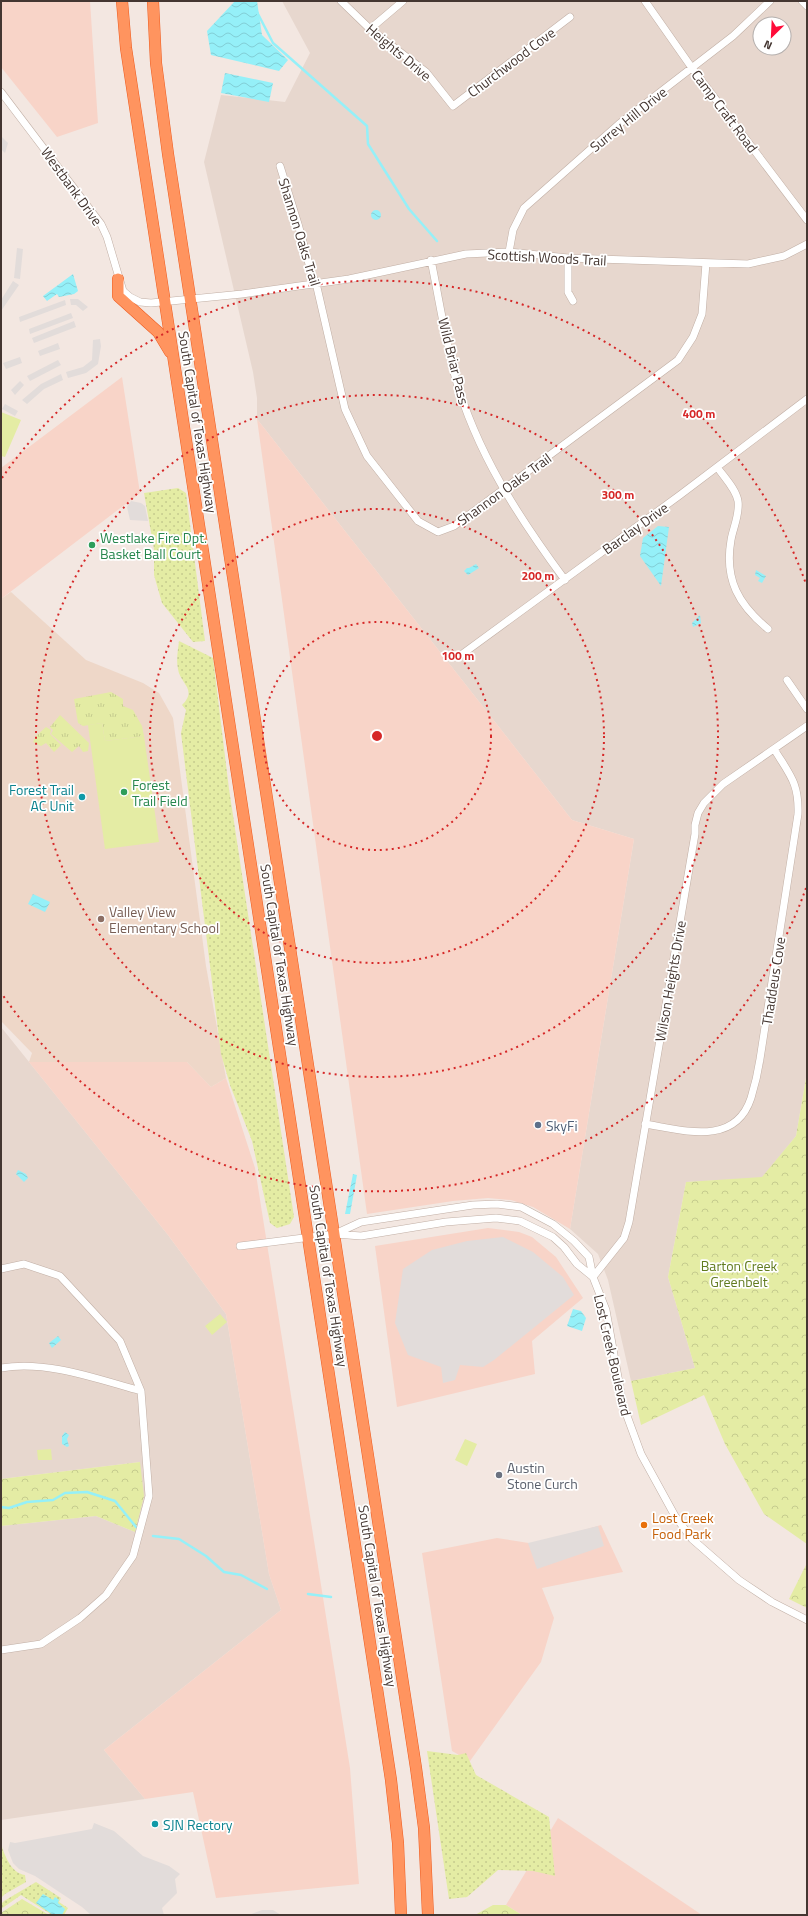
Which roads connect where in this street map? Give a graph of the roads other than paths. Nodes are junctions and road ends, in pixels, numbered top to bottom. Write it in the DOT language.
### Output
graph roads {
  1 [pos="122,1"];
  2 [pos="153,1"];
  3 [pos="341,1"];
  4 [pos="403,1"];
  5 [pos="645,1"];
  6 [pos="770,1"];
  7 [pos="802,1"];
  8 [pos="807,6"];
  9 [pos="570,17"];
  10 [pos="370,28"];
  11 [pos="692,68"];
  12 [pos="2,94"];
  13 [pos="453,106"];
  14 [pos="280,166"];
  15 [pos="807,220"];
  16 [pos="807,244"];
  17 [pos="509,252"];
  18 [pos="568,258"];
  19 [pos="431,260"];
  20 [pos="706,262"];
  21 [pos="118,279"];
  22 [pos="316,283"];
  23 [pos="191,299"];
  24 [pos="573,301"];
  25 [pos="164,302"];
  26 [pos="173,357"];
  27 [pos="807,399"];
  28 [pos="717,467"];
  29 [pos="504,490"];
  30 [pos="565,580"];
  31 [pos="768,629"];
  32 [pos="460,655"];
  33 [pos="787,680"];
  34 [pos="807,709"];
  35 [pos="807,726"];
  36 [pos="774,749"];
  37 [pos="645,1124"];
  38 [pos="335,1234"];
  39 [pos="308,1238"];
  40 [pos="240,1246"];
  41 [pos="1,1269"];
  42 [pos="593,1277"];
  43 [pos="1,1368"];
  44 [pos="141,1391"];
  45 [pos="807,1620"];
  46 [pos="1,1650"];
  47 [pos="401,1915"];
  48 [pos="428,1915"];
  1 -- 25 [label="highway, South Capital of Texas Highway"];
  2 -- 23 [label="highway, South Capital of Texas Highway"];
  3 -- 10 [label="street, Heights Drive"];
  4 -- 10 [label="street"];
  5 -- 11 [label="street, Camp Craft Road"];
  6 -- 11 [label="street, Surrey Hill Drive"];
  7 -- 8 [label="street"];
  9 -- 13 [label="street, Churchwood Cove"];
  10 -- 13 [label="street, Heights Drive"];
  11 -- 15 [label="street, Camp Craft Road"];
  11 -- 17 [label="street, Surrey Hill Drive"];
  12 -- 21 [label="street, Westbank Drive"];
  14 -- 22 [label="street, Shannon Oaks Trail"];
  16 -- 20 [label="street, Scottish Woods Trail"];
  17 -- 18 [label="street, Scottish Woods Trail"];
  17 -- 19 [label="street, Scottish Woods Trail"];
  18 -- 20 [label="street, Scottish Woods Trail"];
  18 -- 24 [label="street"];
  19 -- 22 [label="street, Scottish Woods Trail"];
  19 -- 29 [label="street, Wild Briar Pass"];
  20 -- 29 [label="street, Shannon Oaks Trail"];
  21 -- 25 [label="street, Westbank Drive"];
  21 -- 26 [label="highway"];
  22 -- 23 [label="street, Scottish Woods Trail"];
  22 -- 29 [label="street, Shannon Oaks Trail"];
  23 -- 25 [label="street, Westbank Drive"];
  23 -- 38 [label="highway, South Capital of Texas Highway"];
  25 -- 26 [label="highway, South Capital of Texas Highway"];
  26 -- 39 [label="highway, South Capital of Texas Highway"];
  27 -- 28 [label="street, Barclay Drive"];
  28 -- 30 [label="street, Barclay Drive"];
  28 -- 31 [label="street"];
  29 -- 30 [label="street, Wild Briar Pass"];
  30 -- 32 [label="street, Barclay Drive"];
  33 -- 34 [label="street"];
  35 -- 36 [label="street, Wilson Heights Drive"];
  36 -- 37 [label="street, Wilson Heights Drive"];
  36 -- 37 [label="street, Thaddeus Cove"];
  37 -- 42 [label="street, Wilson Heights Drive"];
  38 -- 39 [label="street, Lost Creek Boulevard"];
  38 -- 42 [label="street, Lost Creek Boulevard"];
  38 -- 42 [label="street, Lost Creek Boulevard"];
  38 -- 48 [label="highway, South Capital of Texas Highway"];
  39 -- 40 [label="street, Lost Creek Boulevard"];
  39 -- 47 [label="highway, South Capital of Texas Highway"];
  41 -- 44 [label="street"];
  42 -- 45 [label="street, Lost Creek Boulevard"];
  43 -- 44 [label="street"];
  44 -- 46 [label="street"];
}
